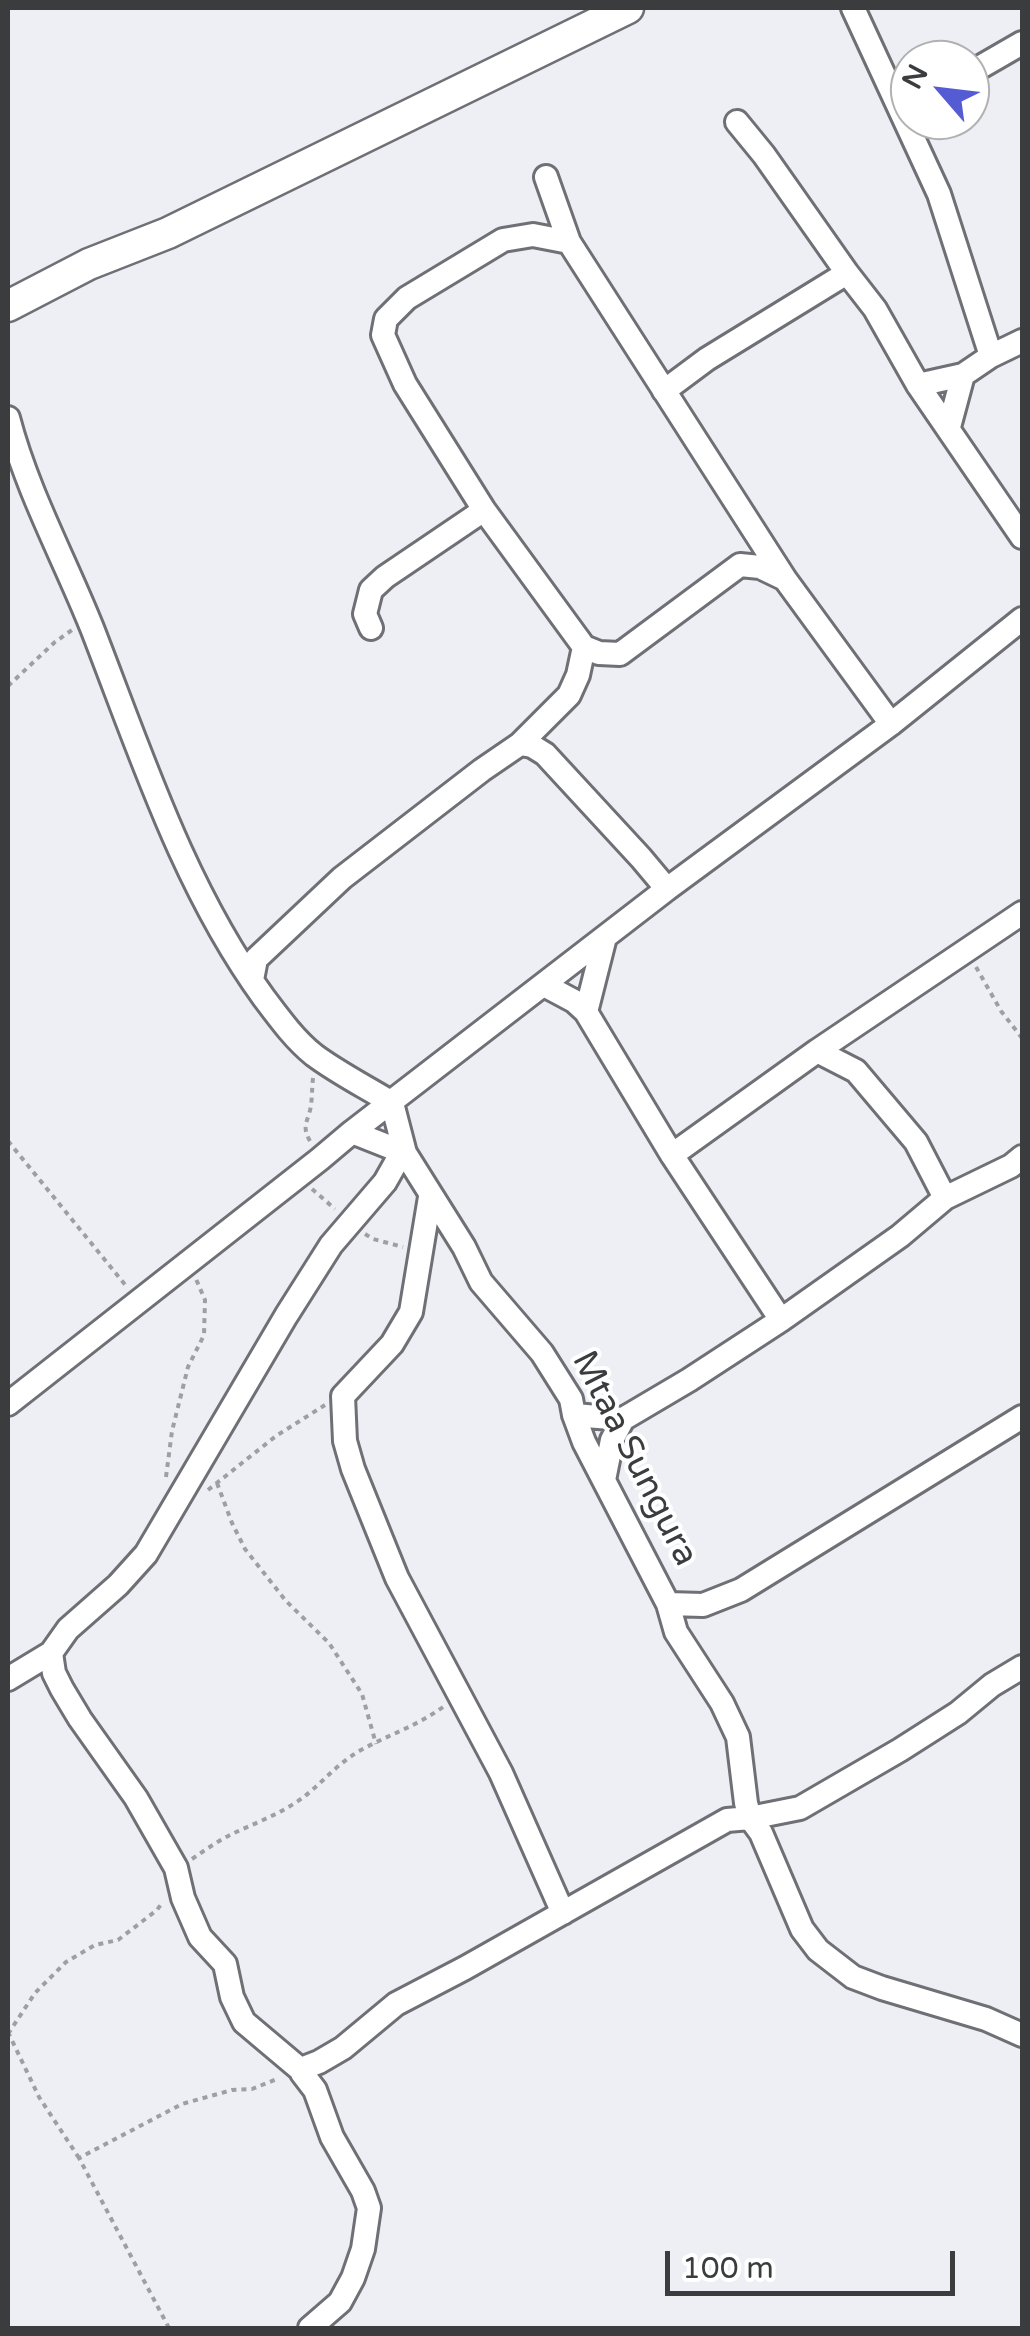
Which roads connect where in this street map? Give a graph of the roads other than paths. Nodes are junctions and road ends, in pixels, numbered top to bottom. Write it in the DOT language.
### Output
graph roads {
  1 [pos="628,8"];
  2 [pos="853,8"];
  3 [pos="1022,43"];
  4 [pos="990,61"];
  5 [pos="890,79"];
  6 [pos="737,122"];
  7 [pos="918,140"];
  8 [pos="546,177"];
  9 [pos="569,242"];
  10 [pos="846,273"];
  11 [pos="8,306"];
  12 [pos="1022,341"];
  13 [pos="991,356"];
  14 [pos="963,375"];
  15 [pos="918,385"];
  16 [pos="664,391"];
  17 [pos="8,418"];
  18 [pos="948,428"];
  19 [pos="484,510"];
  20 [pos="1022,537"];
  21 [pos="785,578"];
  22 [pos="1022,619"];
  23 [pos="371,628"];
  24 [pos="584,647"];
  25 [pos="620,654"];
  26 [pos="569,695"];
  27 [pos="544,722"];
  28 [pos="891,724"];
  29 [pos="520,744"];
  30 [pos="545,754"];
  31 [pos="667,890"];
  32 [pos="1022,913"];
  33 [pos="605,938"];
  34 [pos="252,980"];
  35 [pos="544,985"];
  36 [pos="586,1012"];
  37 [pos="817,1051"];
  38 [pos="392,1102"];
  39 [pos="352,1132"];
  40 [pos="403,1153"];
  41 [pos="672,1154"];
  42 [pos="1022,1157"];
  43 [pos="430,1197"];
  44 [pos="945,1198"];
  45 [pos="782,1320"];
  46 [pos="8,1404"];
  47 [pos="574,1415"];
  48 [pos="1022,1417"];
  49 [pos="623,1419"];
  50 [pos="604,1480"];
  51 [pos="668,1604"];
  52 [pos="46,1664"];
  53 [pos="1022,1667"];
  54 [pos="8,1679"];
  55 [pos="750,1818"];
  56 [pos="564,1913"];
  57 [pos="1022,2035"];
  58 [pos="300,2070"];
  59 [pos="310,2328"];
  1 -- 11 [label="street"];
  2 -- 5 [label="street"];
  3 -- 4 [label="street"];
  6 -- 10 [label="street"];
  7 -- 13 [label="street"];
  8 -- 9 [label="street"];
  9 -- 16 [label="street"];
  9 -- 19 [label="street"];
  10 -- 15 [label="street"];
  10 -- 16 [label="street"];
  12 -- 13 [label="street"];
  13 -- 14 [label="street"];
  14 -- 15 [label="street"];
  14 -- 18 [label="street"];
  15 -- 18 [label="street"];
  16 -- 21 [label="street"];
  17 -- 34 [label="street"];
  18 -- 20 [label="street"];
  19 -- 23 [label="street"];
  19 -- 24 [label="street"];
  21 -- 25 [label="street"];
  21 -- 28 [label="street"];
  22 -- 28 [label="street"];
  24 -- 25 [label="street"];
  24 -- 26 [label="street"];
  25 -- 26 [label="street"];
  26 -- 27 [label="street"];
  27 -- 29 [label="street"];
  27 -- 30 [label="street"];
  28 -- 31 [label="street"];
  29 -- 30 [label="street"];
  29 -- 34 [label="street"];
  30 -- 31 [label="street"];
  31 -- 33 [label="street"];
  32 -- 37 [label="street"];
  33 -- 35 [label="street"];
  33 -- 36 [label="street"];
  34 -- 38 [label="street"];
  35 -- 36 [label="street"];
  35 -- 38 [label="street"];
  36 -- 41 [label="street"];
  37 -- 41 [label="street"];
  37 -- 44 [label="street"];
  38 -- 39 [label="street"];
  38 -- 40 [label="street, Mtaa Sungura"];
  39 -- 40 [label="street"];
  39 -- 46 [label="street"];
  40 -- 43 [label="street, Mtaa Sungura"];
  40 -- 52 [label="street"];
  41 -- 45 [label="street"];
  42 -- 44 [label="street"];
  43 -- 47 [label="street, Mtaa Sungura"];
  43 -- 56 [label="street"];
  44 -- 45 [label="street"];
  45 -- 49 [label="street"];
  47 -- 49 [label="street"];
  47 -- 50 [label="street, Mtaa Sungura"];
  48 -- 51 [label="street, Mtaa Sungura"];
  49 -- 50 [label="street"];
  50 -- 51 [label="street, Mtaa Sungura"];
  51 -- 55 [label="street"];
  52 -- 54 [label="street"];
  52 -- 58 [label="street"];
  53 -- 55 [label="street"];
  55 -- 56 [label="street"];
  55 -- 57 [label="street"];
  56 -- 58 [label="street"];
  58 -- 59 [label="street"];
}
